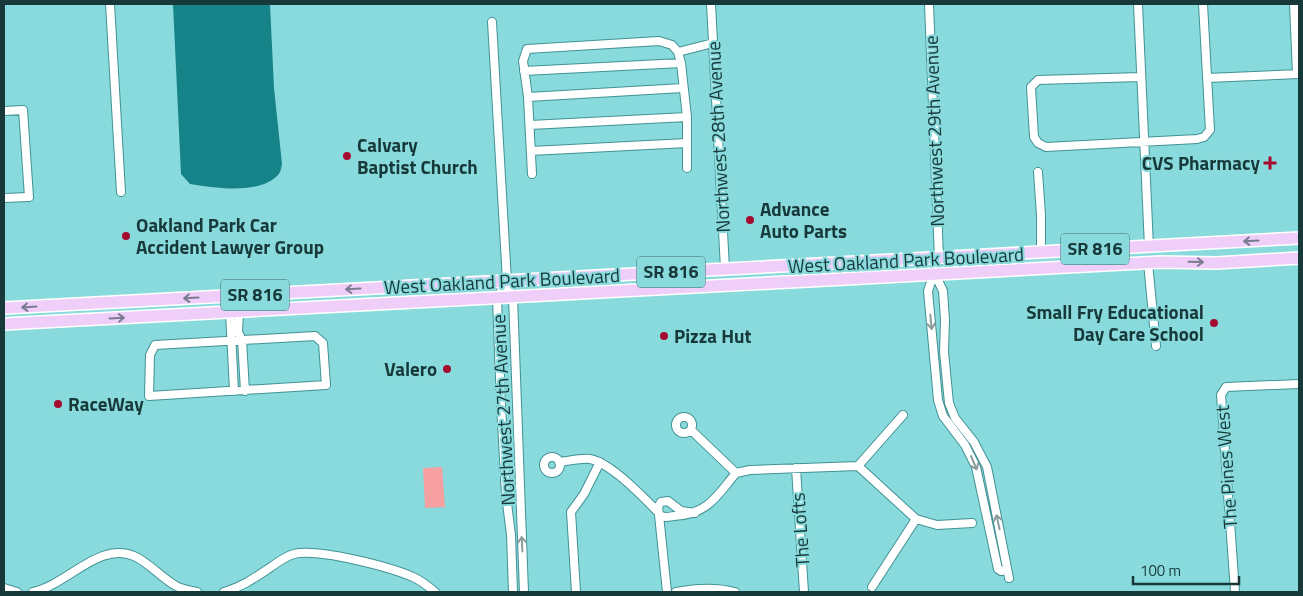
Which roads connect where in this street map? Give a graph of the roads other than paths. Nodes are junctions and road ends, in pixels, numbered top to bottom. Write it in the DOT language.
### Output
graph roads {
  1 [pos="110,4"];
  2 [pos="711,4"];
  3 [pos="929,4"];
  4 [pos="1138,4"];
  5 [pos="1203,4"];
  6 [pos="1294,4"];
  7 [pos="492,22"];
  8 [pos="713,44"];
  9 [pos="678,52"];
  10 [pos="681,63"];
  11 [pos="524,72"];
  12 [pos="1298,74"];
  13 [pos="1141,77"];
  14 [pos="1207,78"];
  15 [pos="683,88"];
  16 [pos="528,97"];
  17 [pos="4,111"];
  18 [pos="687,117"];
  19 [pos="530,124"];
  20 [pos="1144,142"];
  21 [pos="687,143"];
  22 [pos="531,151"];
  23 [pos="687,168"];
  24 [pos="1038,172"];
  25 [pos="532,174"];
  26 [pos="121,192"];
  27 [pos="4,198"];
  28 [pos="1299,238"];
  29 [pos="1172,245"];
  30 [pos="1149,247"];
  31 [pos="1041,252"];
  32 [pos="939,258"];
  33 [pos="1299,258"];
  34 [pos="1148,263"];
  35 [pos="1132,264"];
  36 [pos="754,268"];
  37 [pos="725,269"];
  38 [pos="935,274"];
  39 [pos="507,281"];
  40 [pos="730,285"];
  41 [pos="710,286"];
  42 [pos="250,295"];
  43 [pos="230,296"];
  44 [pos="514,297"];
  45 [pos="497,298"];
  46 [pos="4,308"];
  47 [pos="235,312"];
  48 [pos="214,313"];
  49 [pos="4,324"];
  50 [pos="232,340"];
  51 [pos="242,340"];
  52 [pos="1156,346"];
  53 [pos="1299,384"];
  54 [pos="244,390"];
  55 [pos="234,391"];
  56 [pos="950,406"];
  57 [pos="940,409"];
  58 [pos="903,415"];
  59 [pos="960,424"];
  60 [pos="691,430"];
  61 [pos="953,430"];
  62 [pos="559,462"];
  63 [pos="600,462"];
  64 [pos="858,466"];
  65 [pos="796,468"];
  66 [pos="736,473"];
  67 [pos="674,507"];
  68 [pos="663,513"];
  69 [pos="695,513"];
  70 [pos="916,519"];
  71 [pos="972,523"];
  72 [pos="872,586"];
  73 [pos="4,588"];
  74 [pos="17,592"];
  75 [pos="33,592"];
  76 [pos="197,592"];
  77 [pos="224,592"];
  78 [pos="435,592"];
  79 [pos="513,592"];
  80 [pos="524,592"];
  81 [pos="576,592"];
  82 [pos="667,592"];
  83 [pos="676,592"];
  84 [pos="735,592"];
  85 [pos="804,592"];
  86 [pos="1235,592"];
  1 -- 26 [label="street"];
  2 -- 8 [label="street, Northwest 28th Avenue"];
  3 -- 32 [label="street, Northwest 29th Avenue"];
  4 -- 13 [label="street"];
  5 -- 14 [label="street"];
  6 -- 12 [label="street"];
  7 -- 39 [label="street"];
  8 -- 9 [label="street"];
  8 -- 37 [label="street, Northwest 28th Avenue"];
  9 -- 10 [label="street"];
  9 -- 11 [label="street"];
  10 -- 11 [label="street"];
  10 -- 15 [label="street"];
  11 -- 16 [label="street"];
  12 -- 14 [label="street"];
  13 -- 20 [label="street"];
  13 -- 20 [label="street"];
  14 -- 20 [label="street"];
  15 -- 16 [label="street"];
  15 -- 18 [label="street"];
  16 -- 19 [label="street"];
  17 -- 27 [label="street"];
  18 -- 19 [label="street"];
  18 -- 21 [label="street"];
  19 -- 22 [label="street"];
  20 -- 30 [label="street"];
  21 -- 22 [label="street"];
  21 -- 23 [label="street"];
  22 -- 25 [label="street"];
  24 -- 31 [label="street"];
  28 -- 29 [label="main road, West Oakland Park Boulevard / SR 816, one-way"];
  29 -- 30 [label="main road, West Oakland Park Boulevard / SR 816"];
  29 -- 34 [label="main road"];
  30 -- 31 [label="main road, West Oakland Park Boulevard / SR 816"];
  30 -- 35 [label="main road"];
  31 -- 32 [label="main road, West Oakland Park Boulevard / SR 816"];
  32 -- 36 [label="main road, West Oakland Park Boulevard / SR 816"];
  32 -- 38 [label="street, Northwest 29th Avenue"];
  34 -- 33 [label="main road, West Oakland Park Boulevard / SR 816, one-way"];
  34 -- 35 [label="main road, West Oakland Park Boulevard / SR 816"];
  34 -- 52 [label="street"];
  35 -- 38 [label="main road, West Oakland Park Boulevard / SR 816"];
  36 -- 37 [label="main road, West Oakland Park Boulevard / SR 816"];
  36 -- 40 [label="main road"];
  37 -- 39 [label="main road, West Oakland Park Boulevard / SR 816"];
  37 -- 41 [label="main road"];
  38 -- 40 [label="main road, West Oakland Park Boulevard / SR 816"];
  38 -- 56 [label="street"];
  38 -- 57 [label="street, Northwest 29th Avenue, one-way"];
  39 -- 42 [label="main road, West Oakland Park Boulevard / SR 816, one-way"];
  39 -- 44 [label="street"];
  39 -- 45 [label="street, Northwest 27th Avenue"];
  40 -- 41 [label="main road, West Oakland Park Boulevard / SR 816"];
  41 -- 44 [label="main road, West Oakland Park Boulevard / SR 816"];
  42 -- 43 [label="main road, West Oakland Park Boulevard / SR 816"];
  42 -- 47 [label="main road"];
  43 -- 46 [label="main road, West Oakland Park Boulevard / SR 816, one-way"];
  43 -- 48 [label="main road"];
  44 -- 45 [label="main road, West Oakland Park Boulevard / SR 816"];
  80 -- 44 [label="street, one-way"];
  45 -- 47 [label="main road, West Oakland Park Boulevard / SR 816"];
  45 -- 79 [label="street, Northwest 27th Avenue"];
  47 -- 48 [label="main road, West Oakland Park Boulevard / SR 816"];
  47 -- 50 [label="street"];
  47 -- 51 [label="street"];
  49 -- 48 [label="main road, West Oakland Park Boulevard / SR 816, one-way"];
  50 -- 51 [label="street"];
  50 -- 55 [label="street"];
  50 -- 55 [label="street"];
  51 -- 54 [label="street"];
  51 -- 54 [label="street"];
  53 -- 86 [label="street, The Pines West"];
  54 -- 55 [label="street"];
  56 -- 57 [label="street"];
  56 -- 59 [label="street"];
  57 -- 61 [label="street"];
  58 -- 64 [label="street"];
  59 -- 61 [label="street"];
  61 -- 59 [label="street, one-way"];
  60 -- 66 [label="street"];
  62 -- 63 [label="street"];
  63 -- 68 [label="street"];
  63 -- 81 [label="street"];
  64 -- 65 [label="street"];
  64 -- 70 [label="street"];
  65 -- 66 [label="street"];
  65 -- 85 [label="street, The Lofts"];
  66 -- 69 [label="street"];
  67 -- 68 [label="street"];
  67 -- 68 [label="street"];
  67 -- 69 [label="street"];
  68 -- 69 [label="street"];
  68 -- 82 [label="street"];
  70 -- 71 [label="street"];
  70 -- 72 [label="street"];
  73 -- 74 [label="street"];
  75 -- 76 [label="street"];
  77 -- 78 [label="street"];
  83 -- 84 [label="street"];
}
